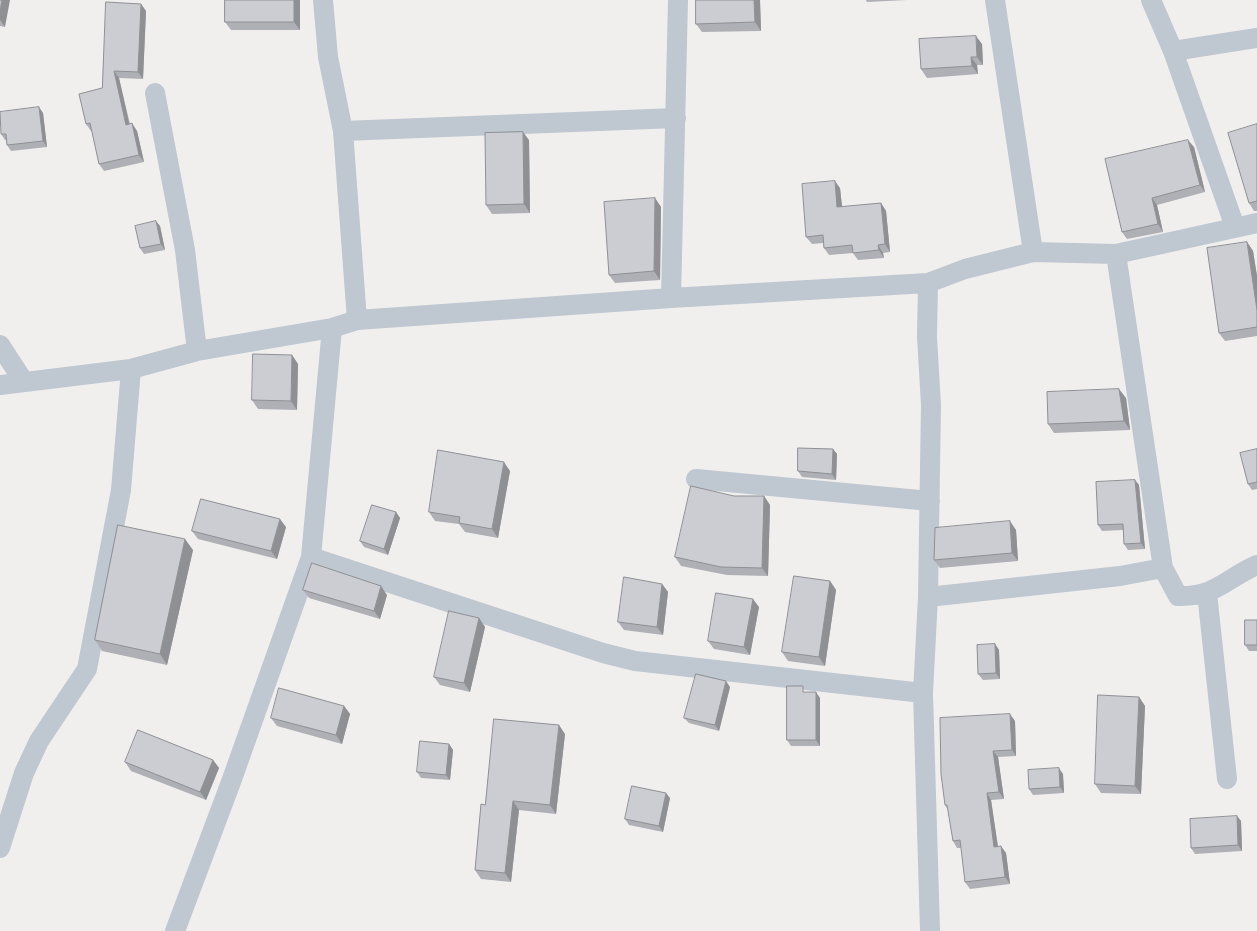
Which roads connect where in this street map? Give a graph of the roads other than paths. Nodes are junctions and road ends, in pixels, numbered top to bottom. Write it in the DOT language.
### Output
graph roads {
  1 [pos="323,0"];
  2 [pos="678,0"];
  3 [pos="995,0"];
  4 [pos="1151,0"];
  5 [pos="1257,38"];
  6 [pos="1173,51"];
  7 [pos="155,93"];
  8 [pos="676,118"];
  9 [pos="343,131"];
  10 [pos="1257,223"];
  11 [pos="1235,227"];
  12 [pos="1033,252"];
  13 [pos="1116,254"];
  14 [pos="928,283"];
  15 [pos="671,298"];
  16 [pos="357,320"];
  17 [pos="332,328"];
  18 [pos="0,345"];
  19 [pos="197,351"];
  20 [pos="131,369"];
  21 [pos="24,382"];
  22 [pos="0,385"];
  23 [pos="696,479"];
  24 [pos="930,501"];
  25 [pos="311,557"];
  26 [pos="1257,565"];
  27 [pos="1163,568"];
  28 [pos="1207,593"];
  29 [pos="928,597"];
  30 [pos="923,693"];
  31 [pos="1227,779"];
  32 [pos="0,848"];
  33 [pos="176,931"];
  34 [pos="930,931"];
  1 -- 9 [label="street"];
  2 -- 8 [label="street"];
  3 -- 12 [label="street"];
  4 -- 6 [label="street"];
  5 -- 6 [label="street"];
  6 -- 11 [label="street"];
  7 -- 19 [label="street"];
  8 -- 9 [label="street"];
  8 -- 15 [label="street"];
  9 -- 16 [label="street"];
  10 -- 11 [label="street"];
  11 -- 13 [label="street"];
  12 -- 13 [label="street"];
  12 -- 14 [label="street"];
  13 -- 27 [label="street"];
  14 -- 15 [label="street"];
  14 -- 24 [label="street"];
  15 -- 16 [label="street"];
  16 -- 17 [label="street"];
  17 -- 19 [label="street"];
  17 -- 25 [label="street"];
  18 -- 21 [label="street"];
  19 -- 20 [label="street"];
  20 -- 21 [label="street"];
  20 -- 32 [label="street"];
  21 -- 22 [label="street"];
  23 -- 24 [label="street"];
  24 -- 29 [label="street"];
  25 -- 30 [label="street"];
  25 -- 33 [label="street"];
  26 -- 28 [label="street"];
  27 -- 28 [label="street"];
  27 -- 29 [label="street"];
  28 -- 31 [label="street"];
  29 -- 30 [label="street"];
  30 -- 34 [label="street"];
}
